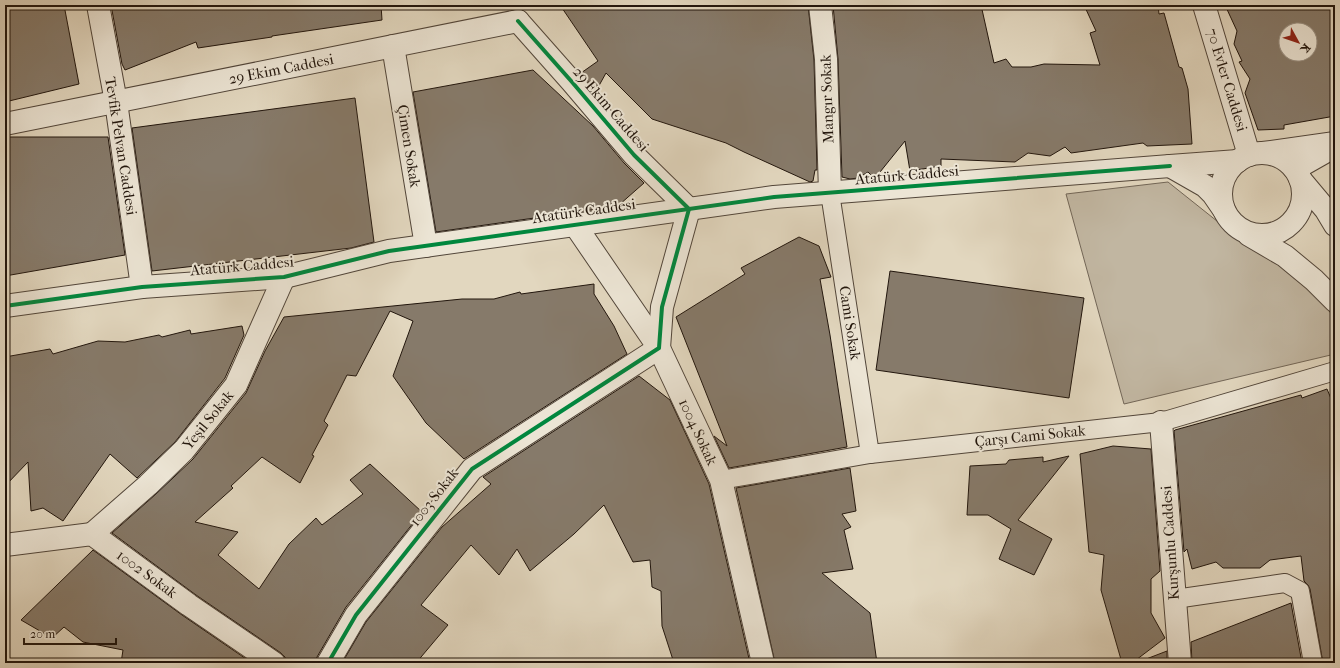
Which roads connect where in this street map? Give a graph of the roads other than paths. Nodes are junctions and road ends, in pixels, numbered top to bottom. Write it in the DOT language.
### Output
graph roads {
  1 [pos="98,5"];
  2 [pos="820,5"];
  3 [pos="1204,5"];
  4 [pos="517,13"];
  5 [pos="393,46"];
  6 [pos="116,102"];
  7 [pos="5,124"];
  8 [pos="1335,142"];
  9 [pos="1335,147"];
  10 [pos="1250,156"];
  11 [pos="1170,166"];
  12 [pos="1298,174"];
  13 [pos="830,193"];
  14 [pos="689,209"];
  15 [pos="1224,210"];
  16 [pos="575,225"];
  17 [pos="1335,225"];
  18 [pos="1241,230"];
  19 [pos="426,246"];
  20 [pos="284,277"];
  21 [pos="142,286"];
  22 [pos="1335,301"];
  23 [pos="5,306"];
  24 [pos="659,348"];
  25 [pos="1335,371"];
  26 [pos="1161,422"];
  27 [pos="870,454"];
  28 [pos="721,480"];
  29 [pos="92,534"];
  30 [pos="5,545"];
  31 [pos="1175,599"];
  32 [pos="274,663"];
  33 [pos="328,663"];
  34 [pos="763,663"];
  35 [pos="1180,663"];
  36 [pos="1313,663"];
  1 -- 6 [label="street, Tevfik Pelvan Caddesi"];
  2 -- 13 [label="street, Mangır Sokak"];
  3 -- 10 [label="street, 70 Evler Caddesi"];
  4 -- 5 [label="street, 29 Ekim Caddesi"];
  4 -- 14 [label="street, 29 Ekim Caddesi"];
  5 -- 6 [label="street, 29 Ekim Caddesi"];
  5 -- 19 [label="street, Çimen Sokak"];
  6 -- 7 [label="street, 29 Ekim Caddesi"];
  6 -- 21 [label="street, Tevfik Pelvan Caddesi"];
  8 -- 10 [label="street, Atatürk Caddesi"];
  9 -- 12 [label="street"];
  10 -- 11 [label="street, Atatürk Caddesi"];
  10 -- 12 [label="street"];
  10 -- 15 [label="street"];
  11 -- 13 [label="street, Atatürk Caddesi"];
  11 -- 15 [label="street"];
  12 -- 17 [label="street"];
  12 -- 18 [label="street"];
  13 -- 14 [label="street, Atatürk Caddesi"];
  13 -- 27 [label="lane, Cami Sokak"];
  14 -- 16 [label="street, Atatürk Caddesi"];
  14 -- 24 [label="street"];
  15 -- 18 [label="street"];
  16 -- 19 [label="street, Atatürk Caddesi"];
  16 -- 24 [label="street, 1004 Sokak"];
  18 -- 22 [label="street"];
  19 -- 20 [label="street, Atatürk Caddesi"];
  20 -- 21 [label="street, Atatürk Caddesi"];
  20 -- 29 [label="street, Yeşil Sokak"];
  21 -- 23 [label="street, Atatürk Caddesi"];
  24 -- 28 [label="street, 1004 Sokak"];
  24 -- 33 [label="street, 1003 Sokak"];
  25 -- 26 [label="lane, Çarşı Cami Sokak"];
  26 -- 27 [label="lane, Çarşı Cami Sokak"];
  26 -- 31 [label="street, Kurşunlu Caddesi"];
  27 -- 28 [label="lane, Çarşı Cami Sokak"];
  28 -- 34 [label="street, 1004 Sokak"];
  29 -- 30 [label="street"];
  29 -- 32 [label="street, 1002 Sokak"];
  31 -- 35 [label="street, Kurşunlu Caddesi"];
  31 -- 36 [label="lane"];
}
